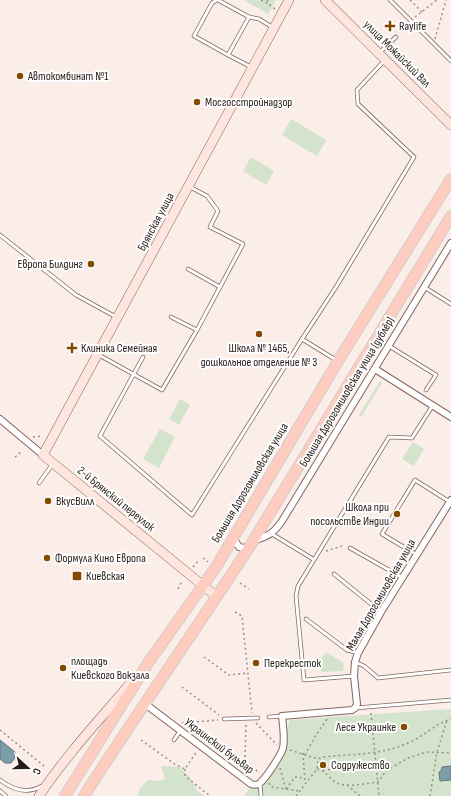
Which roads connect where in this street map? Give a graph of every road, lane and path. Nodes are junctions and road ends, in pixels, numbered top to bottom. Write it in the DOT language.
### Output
graph roads {
  1 [pos="217,0"];
  2 [pos="261,0"];
  3 [pos="267,0"];
  4 [pos="289,0"];
  5 [pos="325,0"];
  6 [pos="390,0"];
  7 [pos="410,0"];
  8 [pos="437,0"];
  9 [pos="446,0"];
  10 [pos="270,5"];
  11 [pos="275,9"];
  12 [pos="422,12"];
  13 [pos="249,17"];
  14 [pos="409,22"];
  15 [pos="274,28"];
  16 [pos="396,37"];
  17 [pos="434,44"];
  18 [pos="228,55"];
  19 [pos="382,57"];
  20 [pos="451,61"];
  21 [pos="252,68"];
  22 [pos="451,125"];
  23 [pos="451,179"];
  24 [pos="189,186"];
  25 [pos="451,216"];
  26 [pos="0,235"];
  27 [pos="451,243"];
  28 [pos="188,269"];
  29 [pos="220,287"];
  30 [pos="424,287"];
  31 [pos="451,304"];
  32 [pos="171,317"];
  33 [pos="118,318"];
  34 [pos="197,330"];
  35 [pos="302,338"];
  36 [pos="389,346"];
  37 [pos="97,355"];
  38 [pos="143,357"];
  39 [pos="338,361"];
  40 [pos="374,369"];
  41 [pos="134,375"];
  42 [pos="426,390"];
  43 [pos="433,405"];
  44 [pos="451,417"];
  45 [pos="0,419"];
  46 [pos="44,436"];
  47 [pos="33,437"];
  48 [pos="20,452"];
  49 [pos="44,455"];
  50 [pos="15,457"];
  51 [pos="53,463"];
  52 [pos="39,483"];
  53 [pos="451,501"];
  54 [pos="236,534"];
  55 [pos="272,534"];
  56 [pos="251,544"];
  57 [pos="350,548"];
  58 [pos="319,550"];
  59 [pos="417,555"];
  60 [pos="203,558"];
  61 [pos="313,559"];
  62 [pos="198,560"];
  63 [pos="208,562"];
  64 [pos="193,567"];
  65 [pos="334,574"];
  66 [pos="403,578"];
  67 [pos="182,581"];
  68 [pos="240,583"];
  69 [pos="203,586"];
  70 [pos="178,589"];
  71 [pos="249,589"];
  72 [pos="217,597"];
  73 [pos="235,612"];
  74 [pos="382,612"];
  75 [pos="306,619"];
  76 [pos="358,653"];
  77 [pos="204,657"];
  78 [pos="355,662"];
  79 [pos="148,663"];
  80 [pos="451,670"];
  81 [pos="248,673"];
  82 [pos="354,676"];
  83 [pos="182,687"];
  84 [pos="451,700"];
  85 [pos="144,703"];
  86 [pos="371,707"];
  87 [pos="355,708"];
  88 [pos="328,713"];
  89 [pos="282,716"];
  90 [pos="269,717"];
  91 [pos="252,718"];
  92 [pos="258,718"];
  93 [pos="224,719"];
  94 [pos="246,719"];
  95 [pos="451,719"];
  96 [pos="447,720"];
  97 [pos="182,723"];
  98 [pos="0,730"];
  99 [pos="180,731"];
  100 [pos="142,740"];
  101 [pos="174,740"];
  102 [pos="201,746"];
  103 [pos="280,747"];
  104 [pos="288,750"];
  105 [pos="375,752"];
  106 [pos="437,752"];
  107 [pos="451,753"];
  108 [pos="304,754"];
  109 [pos="318,759"];
  110 [pos="44,766"];
  111 [pos="279,766"];
  112 [pos="377,767"];
  113 [pos="185,769"];
  114 [pos="316,769"];
  115 [pos="323,770"];
  116 [pos="260,775"];
  117 [pos="305,778"];
  118 [pos="0,780"];
  119 [pos="267,780"];
  120 [pos="378,782"];
  121 [pos="48,783"];
  122 [pos="260,783"];
  123 [pos="305,784"];
  124 [pos="347,785"];
  125 [pos="286,789"];
  126 [pos="0,791"];
  127 [pos="300,791"];
  128 [pos="6,796"];
  129 [pos="39,796"];
  130 [pos="65,796"];
  131 [pos="84,796"];
  132 [pos="210,796"];
  133 [pos="261,796"];
  134 [pos="296,796"];
  135 [pos="360,796"];
  136 [pos="379,796"];
  137 [pos="430,796"];
  1 -- 13 [label="lane"];
  1 -- 18 [label="lane"];
  2 -- 10 [label="path"];
  3 -- 10 [label="path"];
  4 -- 15 [label="street, Брянская улица"];
  5 -- 19 [label="street, улица Можайский Вал"];
  6 -- 14 [label="lane"];
  7 -- 12 [label="path"];
  8 -- 12 [label="path"];
  9 -- 17 [label="path"];
  10 -- 11 [label="path"];
  12 -- 14 [label="path"];
  13 -- 15 [label="lane"];
  13 -- 18 [label="lane"];
  14 -- 17 [label="lane"];
  15 -- 21 [label="street, Брянская улица"];
  16 -- 19 [label="lane"];
  17 -- 20 [label="lane"];
  18 -- 21 [label="lane"];
  19 -- 22 [label="street, улица Можайский Вал"];
  19 -- 35 [label="lane"];
  21 -- 24 [label="street, Брянская улица"];
  23 -- 39 [label="main road, Большая Дорогомиловская улица"];
  24 -- 29 [label="lane"];
  24 -- 33 [label="street, Брянская улица"];
  25 -- 56 [label="main road"];
  26 -- 33 [label="lane"];
  27 -- 30 [label="street, Большая Дорогомиловская улица (дублёр)"];
  28 -- 29 [label="lane"];
  29 -- 34 [label="lane"];
  30 -- 31 [label="lane"];
  30 -- 36 [label="street, Большая Дорогомиловская улица (дублёр)"];
  32 -- 34 [label="lane"];
  33 -- 37 [label="street, Брянская улица"];
  34 -- 41 [label="lane"];
  35 -- 39 [label="lane"];
  35 -- 41 [label="lane"];
  36 -- 40 [label="street, Большая Дорогомиловская улица (дублёр)"];
  36 -- 42 [label="lane"];
  37 -- 41 [label="lane"];
  37 -- 49 [label="street, Брянская улица"];
  38 -- 41 [label="lane"];
  39 -- 54 [label="main road, Большая Дорогомиловская улица"];
  40 -- 43 [label="street"];
  40 -- 55 [label="street, Большая Дорогомиловская улица (дублёр)"];
  43 -- 44 [label="street"];
  43 -- 58 [label="lane"];
  45 -- 49 [label="street, 2-й Брянский переулок"];
  46 -- 47 [label="path"];
  48 -- 50 [label="path"];
  49 -- 51 [label="street, 2-й Брянский переулок"];
  51 -- 52 [label="lane"];
  51 -- 69 [label="street, 2-й Брянский переулок"];
  53 -- 59 [label="street, Малая Дорогомиловская улица"];
  53 -- 59 [label="lane"];
  54 -- 56 [label="street"];
  54 -- 69 [label="main road, Большая Дорогомиловская улица"];
  55 -- 56 [label="street"];
  55 -- 61 [label="lane"];
  56 -- 72 [label="main road"];
  57 -- 58 [label="path"];
  57 -- 66 [label="lane"];
  58 -- 61 [label="lane"];
  59 -- 66 [label="street, Малая Дорогомиловская улица"];
  60 -- 63 [label="path"];
  61 -- 82 [label="lane"];
  62 -- 64 [label="path"];
  65 -- 74 [label="lane"];
  66 -- 74 [label="street, Малая Дорогомиловская улица"];
  67 -- 70 [label="path"];
  68 -- 71 [label="path"];
  69 -- 72 [label="street, 2-й Брянский переулок"];
  69 -- 79 [label="main road, Большая Дорогомиловская улица"];
  72 -- 85 [label="main road"];
  73 -- 81 [label="path"];
  74 -- 76 [label="street, Малая Дорогомиловская улица"];
  75 -- 76 [label="lane"];
  76 -- 78 [label="street, Малая Дорогомиловская улица"];
  77 -- 81 [label="path"];
  78 -- 80 [label="lane"];
  78 -- 82 [label="street, Малая Дорогомиловская улица"];
  79 -- 121 [label="street"];
  79 -- 130 [label="main road, Большая Дорогомиловская улица"];
  81 -- 91 [label="path"];
  82 -- 87 [label="street, Малая Дорогомиловская улица"];
  83 -- 93 [label="path"];
  84 -- 86 [label="lane"];
  85 -- 99 [label="street, Украинский бульвар"];
  85 -- 131 [label="main road"];
  86 -- 87 [label="lane"];
  86 -- 105 [label="path"];
  87 -- 88 [label="street"];
  88 -- 89 [label="street"];
  88 -- 108 [label="path"];
  89 -- 90 [label="lane"];
  89 -- 122 [label="street, Украинский бульвар"];
  91 -- 92 [label="lane"];
  91 -- 94 [label="lane"];
  91 -- 103 [label="path"];
  93 -- 94 [label="lane"];
  93 -- 97 [label="path"];
  94 -- 116 [label="path"];
  95 -- 96 [label="path"];
  96 -- 105 [label="path"];
  96 -- 106 [label="path"];
  98 -- 110 [label="path"];
  99 -- 101 [label="lane"];
  99 -- 102 [label="street, Украинский бульвар"];
  100 -- 113 [label="path"];
  102 -- 113 [label="path"];
  102 -- 122 [label="street, Украинский бульвар"];
  104 -- 108 [label="path"];
  105 -- 109 [label="path"];
  105 -- 112 [label="path"];
  106 -- 107 [label="path"];
  106 -- 120 [label="path"];
  106 -- 137 [label="path"];
  108 -- 109 [label="path"];
  108 -- 117 [label="path"];
  109 -- 114 [label="path"];
  111 -- 125 [label="path"];
  112 -- 115 [label="path"];
  112 -- 120 [label="path"];
  113 -- 132 [label="path"];
  114 -- 115 [label="path"];
  114 -- 123 [label="path"];
  115 -- 124 [label="path"];
  117 -- 123 [label="path"];
  117 -- 125 [label="path"];
  118 -- 121 [label="lane"];
  119 -- 125 [label="path"];
  120 -- 124 [label="path"];
  120 -- 136 [label="path"];
  121 -- 129 [label="street"];
  122 -- 133 [label="lane"];
  123 -- 127 [label="path"];
  124 -- 135 [label="path"];
  125 -- 127 [label="path"];
  126 -- 128 [label="lane"];
  127 -- 134 [label="path"];
}
